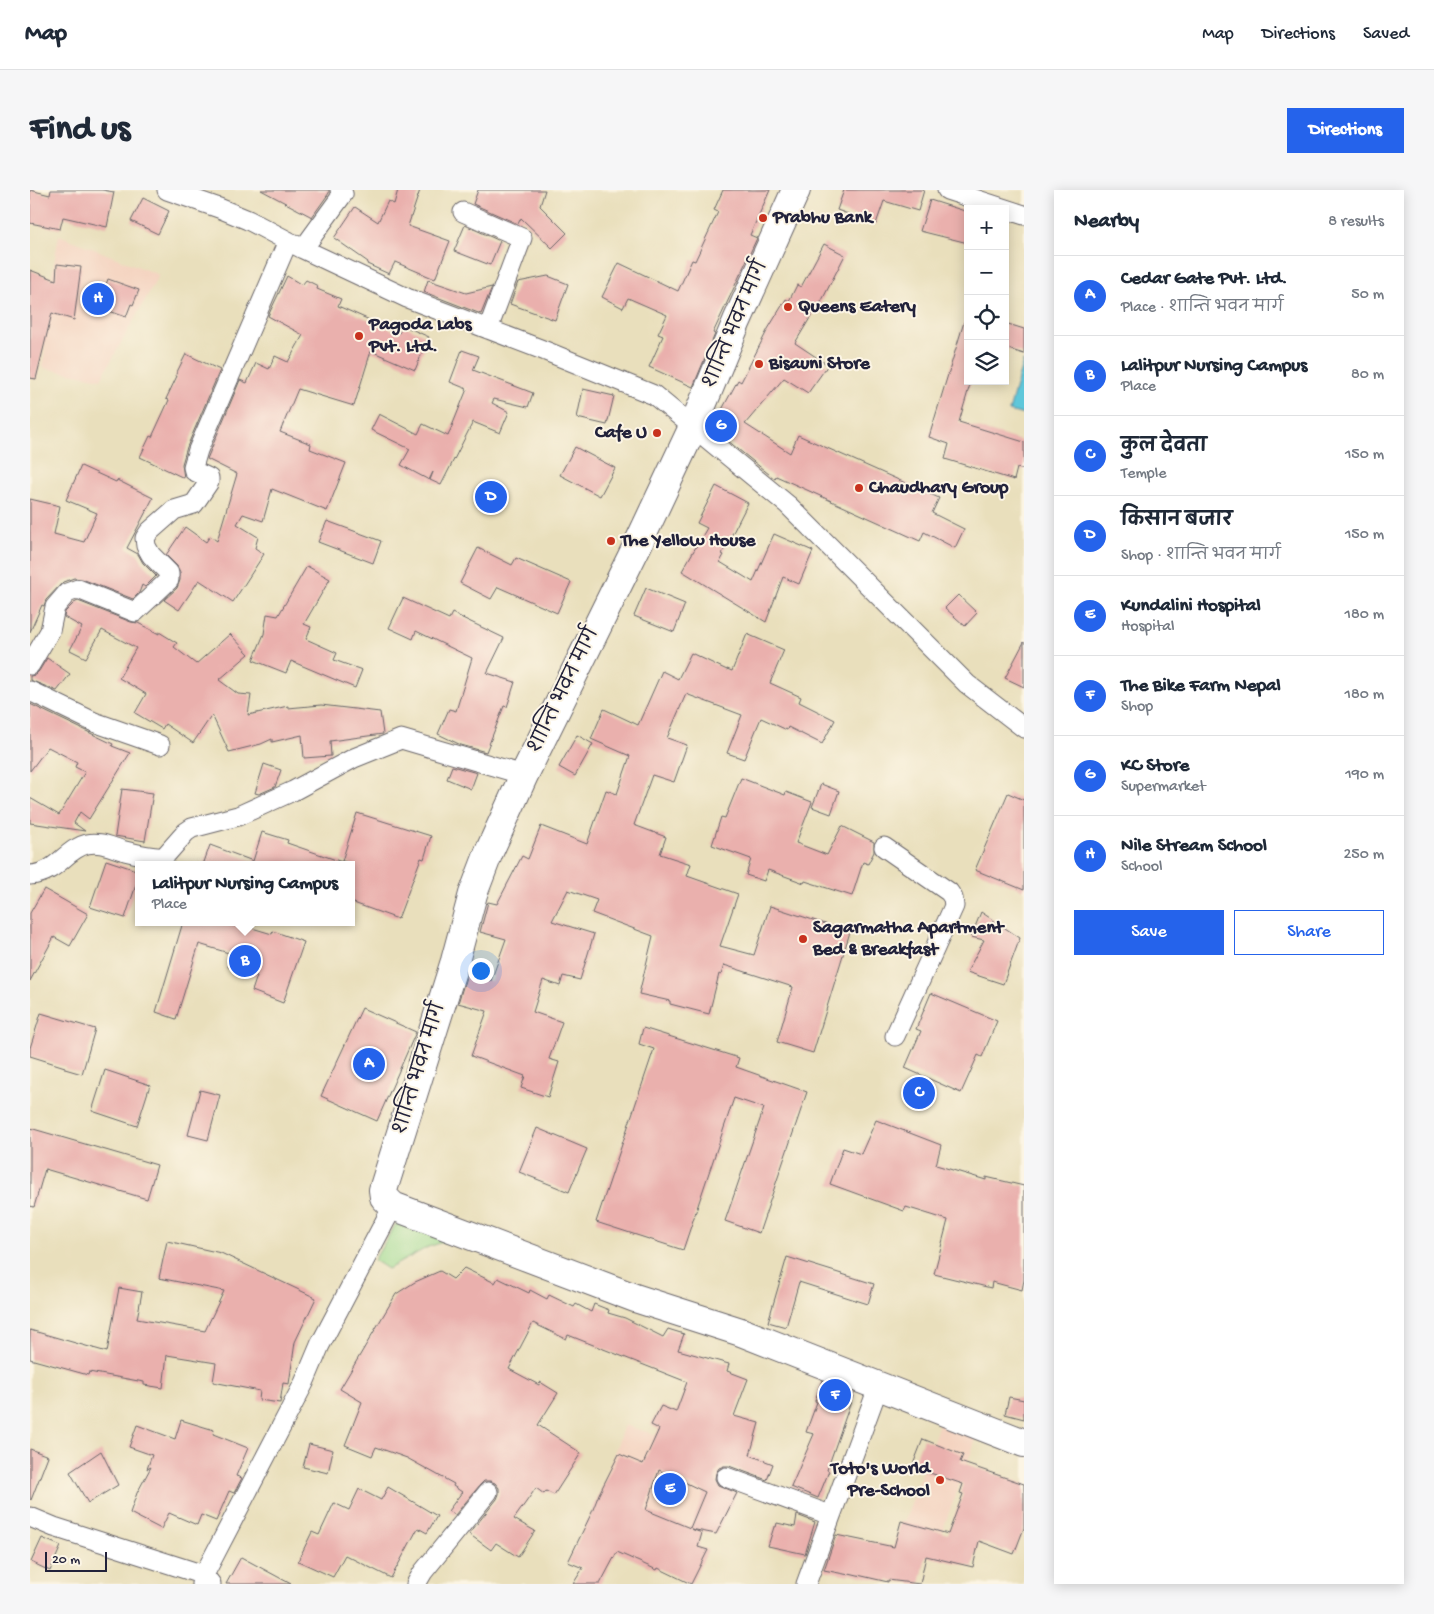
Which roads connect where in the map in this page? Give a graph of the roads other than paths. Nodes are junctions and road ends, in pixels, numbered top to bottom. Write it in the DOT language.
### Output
graph roads {
  1 [pos="167,190"];
  2 [pos="340,190"];
  3 [pos="796,190"];
  4 [pos="947,190"];
  5 [pos="463,212"];
  6 [pos="1024,215"];
  7 [pos="296,245"];
  8 [pos="488,329"];
  9 [pos="693,427"];
  10 [pos="30,665"];
  11 [pos="30,690"];
  12 [pos="1024,728"];
  13 [pos="160,745"];
  14 [pos="524,775"];
  15 [pos="884,847"];
  16 [pos="30,875"];
  17 [pos="895,1036"];
  18 [pos="393,1206"];
  19 [pos="879,1385"];
  20 [pos="1024,1443"];
  21 [pos="726,1477"];
  22 [pos="488,1492"];
  23 [pos="830,1515"];
  24 [pos="30,1517"];
  25 [pos="205,1581"];
  26 [pos="416,1584"];
  27 [pos="806,1584"];
  1 -- 7 [label="street"];
  2 -- 7 [label="street"];
  3 -- 9 [label="main road, शान्ति भवन मार्ग"];
  4 -- 6 [label="street"];
  5 -- 8 [label="street"];
  7 -- 8 [label="street"];
  7 -- 10 [label="street"];
  8 -- 9 [label="street"];
  9 -- 12 [label="street"];
  9 -- 14 [label="main road, शान्ति भवन मार्ग"];
  11 -- 13 [label="street"];
  14 -- 16 [label="street"];
  14 -- 18 [label="main road, शान्ति भवन मार्ग"];
  15 -- 17 [label="street"];
  18 -- 19 [label="main road"];
  18 -- 25 [label="street"];
  19 -- 20 [label="main road"];
  19 -- 23 [label="street"];
  21 -- 23 [label="street"];
  22 -- 26 [label="street"];
  23 -- 27 [label="street"];
  24 -- 25 [label="street"];
}
